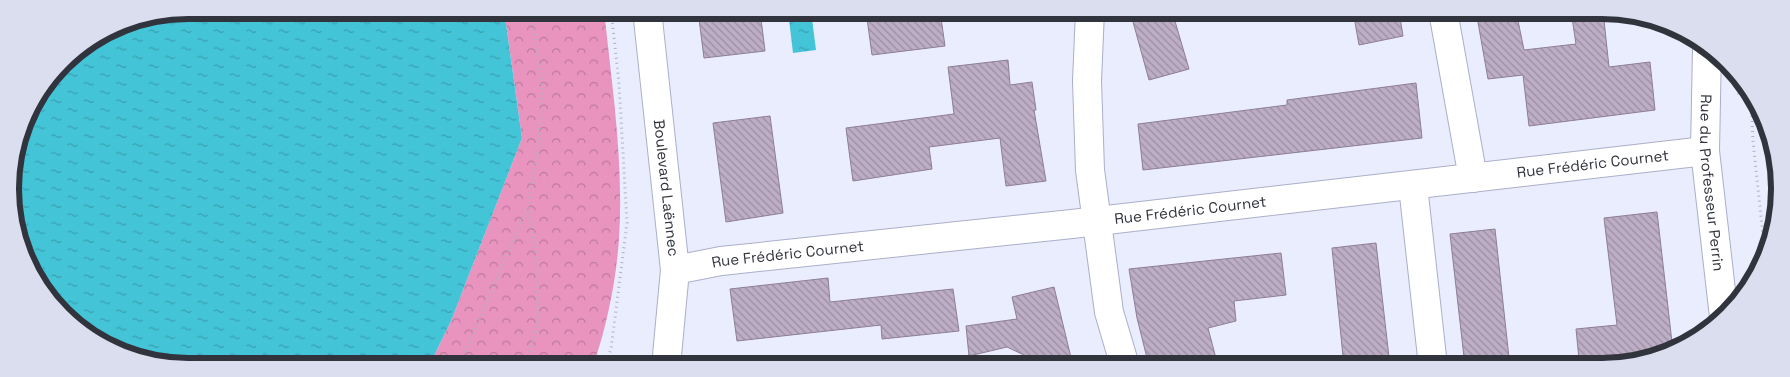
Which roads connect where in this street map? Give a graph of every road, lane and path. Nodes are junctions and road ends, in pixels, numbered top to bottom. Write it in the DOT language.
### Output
graph roads {
  1 [pos="533,19"];
  2 [pos="613,19"];
  3 [pos="648,19"];
  4 [pos="1090,19"];
  5 [pos="1444,19"];
  6 [pos="1707,56"];
  7 [pos="1752,109"];
  8 [pos="1705,151"];
  9 [pos="1473,178"];
  10 [pos="1413,186"];
  11 [pos="528,206"];
  12 [pos="1098,221"];
  13 [pos="1763,238"];
  14 [pos="675,270"];
  15 [pos="1723,308"];
  16 [pos="462,358"];
  17 [pos="528,358"];
  18 [pos="607,358"];
  19 [pos="667,358"];
  20 [pos="1123,358"];
  21 [pos="1432,358"];
  1 -- 11 [label="path"];
  2 -- 18 [label="path"];
  3 -- 14 [label="street, Boulevard Laënnec"];
  4 -- 12 [label="street"];
  5 -- 9 [label="street"];
  6 -- 8 [label="street, Rue du Professeur Perrin"];
  7 -- 13 [label="path"];
  8 -- 9 [label="street, Rue Frédéric Cournet"];
  8 -- 15 [label="street, Rue du Professeur Perrin"];
  9 -- 10 [label="street, Rue Frédéric Cournet"];
  10 -- 12 [label="street, Rue Frédéric Cournet"];
  10 -- 21 [label="street"];
  11 -- 16 [label="path"];
  11 -- 17 [label="path"];
  12 -- 14 [label="street, Rue Frédéric Cournet"];
  12 -- 20 [label="street"];
  14 -- 19 [label="street, Boulevard Laënnec"];
}
